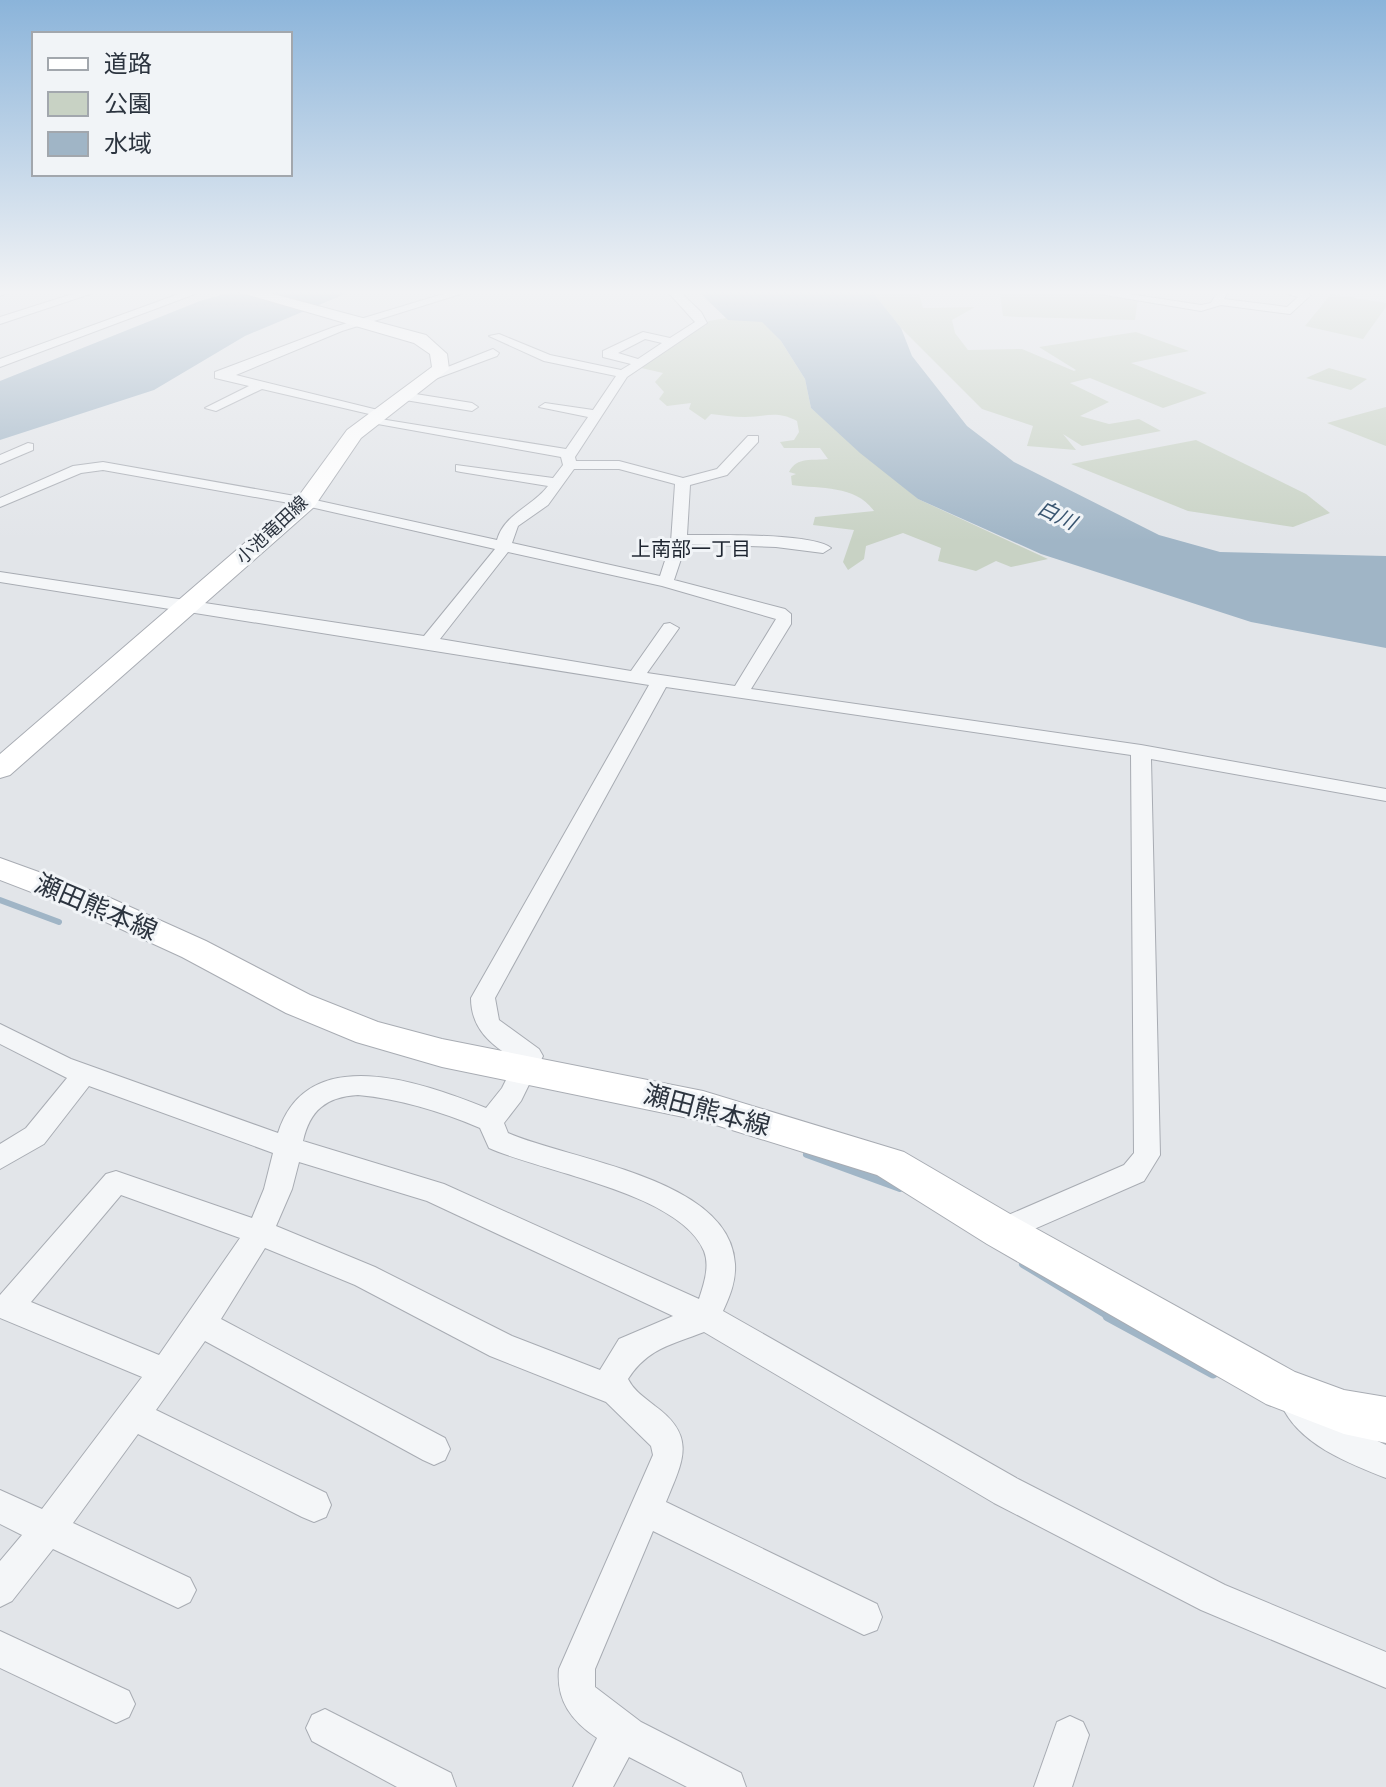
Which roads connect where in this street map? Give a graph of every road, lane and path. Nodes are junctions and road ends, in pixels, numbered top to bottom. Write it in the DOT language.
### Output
graph roads {
  1 [pos="223,374"];
  2 [pos="436,374"];
  3 [pos="623,374"];
  4 [pos="431,376"];
  5 [pos="262,385"];
  6 [pos="403,396"];
  7 [pos="472,407"];
  8 [pos="545,407"];
  9 [pos="211,408"];
  10 [pos="597,414"];
  11 [pos="372,418"];
  12 [pos="512,430"];
  13 [pos="753,439"];
  14 [pos="497,442"];
  15 [pos="28,447"];
  16 [pos="0,460"];
  17 [pos="570,460"];
  18 [pos="168,465"];
  19 [pos="461,468"];
  20 [pos="228,474"];
  21 [pos="154,475"];
  22 [pos="683,482"];
  23 [pos="556,483"];
  24 [pos="213,485"];
  25 [pos="306,502"];
  26 [pos="0,503"];
  27 [pos="681,539"];
  28 [pos="504,547"];
  29 [pos="823,548"];
  30 [pos="8,578"];
  31 [pos="665,582"];
  32 [pos="0,592"];
  33 [pos="187,606"];
  34 [pos="670,628"];
  35 [pos="428,642"];
  36 [pos="636,677"];
  37 [pos="660,681"];
  38 [pos="740,692"];
  39 [pos="1141,751"];
  40 [pos="0,769"];
  41 [pos="1386,795"];
  42 [pos="0,868"];
  43 [pos="0,1033"];
  44 [pos="526,1070"];
  45 [pos="85,1073"];
  46 [pos="490,1121"];
  47 [pos="289,1148"];
  48 [pos="0,1158"];
  49 [pos="1002,1231"];
  50 [pos="258,1232"];
  51 [pos="706,1317"];
  52 [pos="200,1323"];
  53 [pos="165,1372"];
  54 [pos="1282,1389"];
  55 [pos="615,1391"];
  56 [pos="133,1415"];
  57 [pos="1386,1420"];
  58 [pos="434,1449"];
  59 [pos="1386,1462"];
  60 [pos="314,1505"];
  61 [pos="0,1507"];
  62 [pos="644,1509"];
  63 [pos="47,1531"];
  64 [pos="0,1589"];
  65 [pos="178,1590"];
  66 [pos="864,1617"];
  67 [pos="0,1649"];
  68 [pos="1386,1670"];
  69 [pos="116,1704"];
  70 [pos="325,1728"];
  71 [pos="622,1731"];
  72 [pos="1070,1735"];
  73 [pos="437,1787"];
  74 [pos="592,1787"];
  75 [pos="727,1787"];
  76 [pos="1053,1787"];
  1 -- 5 [label="street"];
  2 -- 4 [label="street"];
  3 -- 10 [label="street"];
  4 -- 6 [label="main road, 小池竜田線"];
  5 -- 9 [label="street"];
  5 -- 11 [label="street"];
  6 -- 7 [label="street"];
  6 -- 11 [label="main road, 小池竜田線"];
  8 -- 10 [label="street"];
  10 -- 17 [label="street"];
  11 -- 14 [label="street"];
  11 -- 25 [label="main road, 小池竜田線"];
  12 -- 14 [label="street"];
  13 -- 22 [label="street"];
  14 -- 17 [label="street"];
  15 -- 16 [label="street"];
  17 -- 22 [label="street"];
  17 -- 23 [label="street"];
  18 -- 21 [label="street"];
  19 -- 23 [label="street"];
  20 -- 24 [label="street"];
  21 -- 24 [label="street"];
  21 -- 26 [label="street"];
  22 -- 27 [label="street"];
  23 -- 28 [label="street"];
  24 -- 25 [label="street"];
  25 -- 28 [label="street"];
  25 -- 33 [label="main road, 小池竜田線"];
  27 -- 29 [label="street"];
  27 -- 31 [label="street"];
  28 -- 31 [label="street"];
  28 -- 35 [label="street"];
  30 -- 32 [label="street"];
  30 -- 33 [label="street"];
  31 -- 38 [label="street"];
  33 -- 35 [label="street"];
  33 -- 40 [label="main road, 小池竜田線"];
  34 -- 36 [label="street"];
  35 -- 36 [label="street"];
  36 -- 37 [label="street"];
  37 -- 38 [label="street"];
  37 -- 44 [label="street"];
  38 -- 39 [label="street"];
  39 -- 41 [label="street"];
  39 -- 49 [label="street"];
  42 -- 44 [label="main road, 瀬田熊本線"];
  43 -- 45 [label="street"];
  44 -- 46 [label="street"];
  44 -- 49 [label="main road, 瀬田熊本線"];
  45 -- 47 [label="street"];
  45 -- 48 [label="street"];
  46 -- 47 [label="street"];
  46 -- 51 [label="street"];
  47 -- 50 [label="street"];
  47 -- 51 [label="street"];
  49 -- 54 [label="main road, 瀬田熊本線"];
  50 -- 52 [label="street"];
  50 -- 53 [label="street"];
  50 -- 55 [label="street"];
  51 -- 55 [label="street"];
  51 -- 68 [label="street"];
  52 -- 53 [label="street"];
  52 -- 58 [label="street"];
  53 -- 56 [label="street"];
  54 -- 57 [label="main road, 瀬田熊本線"];
  54 -- 59 [label="street"];
  55 -- 62 [label="street"];
  56 -- 60 [label="street"];
  56 -- 63 [label="street"];
  61 -- 63 [label="street"];
  62 -- 66 [label="street"];
  62 -- 71 [label="street"];
  63 -- 64 [label="street"];
  63 -- 65 [label="street"];
  67 -- 69 [label="street"];
  70 -- 73 [label="street"];
  71 -- 74 [label="street"];
  71 -- 75 [label="street"];
  72 -- 76 [label="street"];
}
